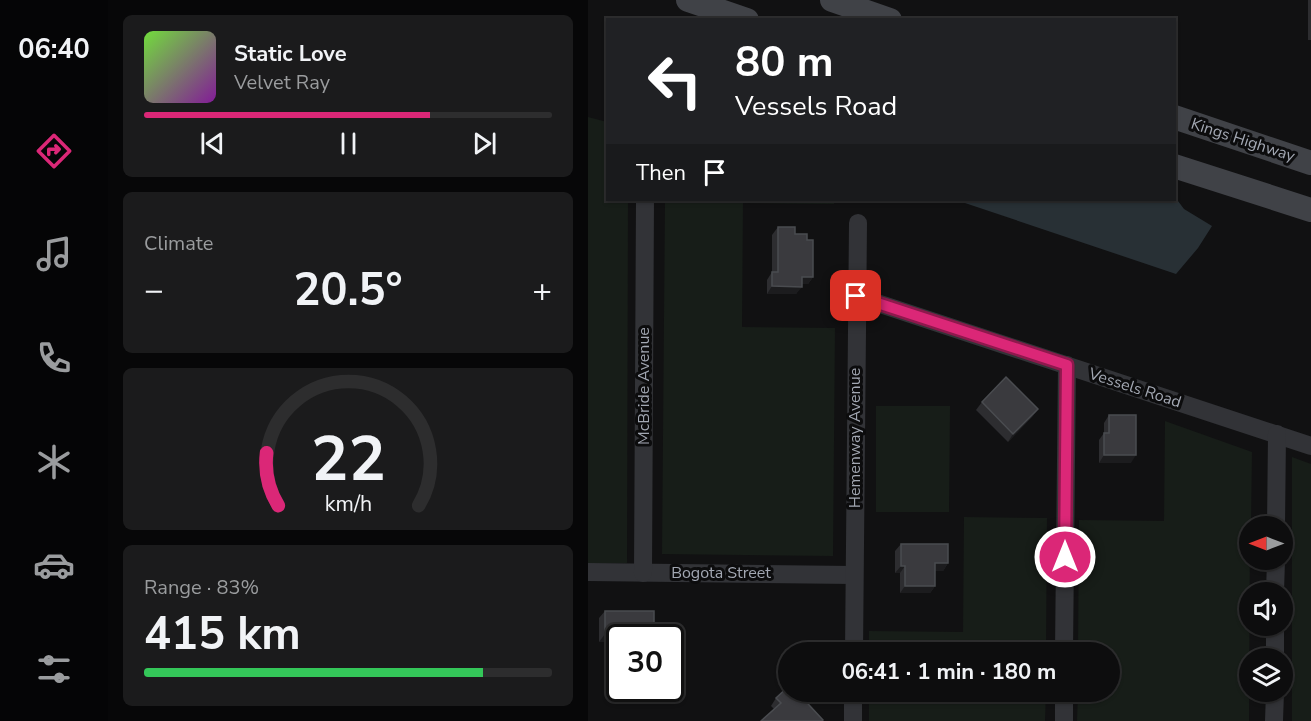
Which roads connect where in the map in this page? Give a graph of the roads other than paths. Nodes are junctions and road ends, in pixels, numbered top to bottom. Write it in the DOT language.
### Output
graph roads {
  1 [pos="688,0"];
  2 [pos="832,0"];
  3 [pos="741,18"];
  4 [pos="884,18"];
  5 [pos="1176,118"];
  6 [pos="1311,163"];
  7 [pos="1176,167"];
  8 [pos="645,201"];
  9 [pos="1311,210"];
  10 [pos="858,223"];
  11 [pos="856,296"];
  12 [pos="1067,365"];
  13 [pos="1277,434"];
  14 [pos="1311,446"];
  15 [pos="1276,516"];
  16 [pos="588,572"];
  17 [pos="643,573"];
  18 [pos="854,575"];
  19 [pos="854,642"];
  20 [pos="1064,642"];
  21 [pos="853,702"];
  22 [pos="1064,702"];
  23 [pos="1275,702"];
  24 [pos="853,721"];
  25 [pos="1064,721"];
  26 [pos="1274,721"];
  1 -- 3 [label="main road"];
  2 -- 4 [label="main road"];
  5 -- 6 [label="main road, Kings Highway"];
  7 -- 9 [label="main road"];
  8 -- 17 [label="street, McBride Avenue"];
  10 -- 11 [label="street, Hemenway Avenue"];
  11 -- 12 [label="street, Vessels Road"];
  11 -- 18 [label="street, Hemenway Avenue"];
  12 -- 13 [label="street, Vessels Road"];
  12 -- 20 [label="street"];
  13 -- 14 [label="street, Vessels Road"];
  13 -- 15 [label="street"];
  16 -- 17 [label="street, Bogota Street"];
  17 -- 18 [label="street, Bogota Street"];
  18 -- 19 [label="street, Hemenway Avenue"];
  21 -- 24 [label="street"];
  22 -- 25 [label="street"];
  23 -- 26 [label="street"];
}
